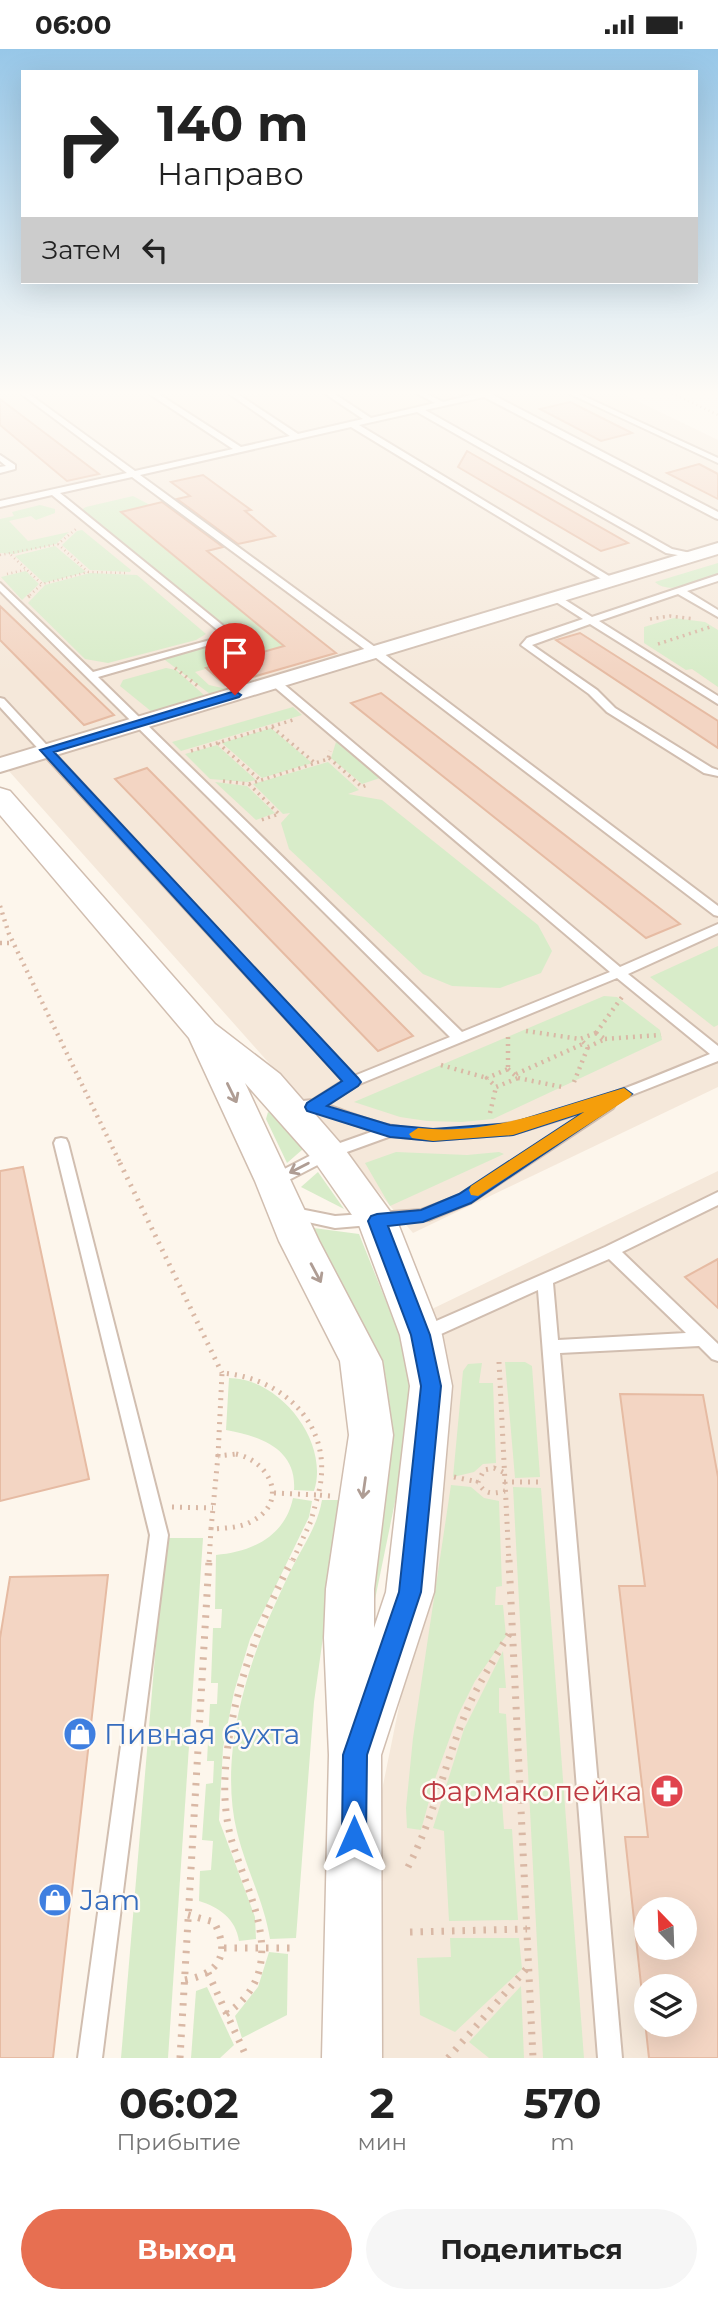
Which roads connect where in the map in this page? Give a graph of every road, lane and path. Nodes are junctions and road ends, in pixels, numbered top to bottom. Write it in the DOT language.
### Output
graph roads {
  1 [pos="77,487"];
  2 [pos="150,487"];
  3 [pos="455,487"];
  4 [pos="555,487"];
  5 [pos="663,487"];
  6 [pos="54,492"];
  7 [pos="0,504"];
  8 [pos="718,516"];
  9 [pos="91,522"];
  10 [pos="58,544"];
  11 [pos="718,548"];
  12 [pos="0,555"];
  13 [pos="11,555"];
  14 [pos="692,556"];
  15 [pos="26,569"];
  16 [pos="88,572"];
  17 [pos="156,575"];
  18 [pos="0,576"];
  19 [pos="718,578"];
  20 [pos="611,581"];
  21 [pos="0,586"];
  22 [pos="678,590"];
  23 [pos="556,598"];
  24 [pos="718,614"];
  25 [pos="591,618"];
  26 [pos="701,620"];
  27 [pos="644,621"];
  28 [pos="718,624"];
  29 [pos="641,650"];
  30 [pos="375,652"];
  31 [pos="161,657"];
  32 [pos="92,675"];
  33 [pos="276,683"];
  34 [pos="0,701"];
  35 [pos="215,701"];
  36 [pos="718,701"];
  37 [pos="312,714"];
  38 [pos="140,723"];
  39 [pos="271,726"];
  40 [pos="337,735"];
  41 [pos="218,742"];
  42 [pos="46,750"];
  43 [pos="173,756"];
  44 [pos="315,763"];
  45 [pos="0,765"];
  46 [pos="718,773"];
  47 [pos="197,779"];
  48 [pos="260,781"];
  49 [pos="249,784"];
  50 [pos="0,797"];
  51 [pos="244,826"];
  52 [pos="0,906"];
  53 [pos="718,912"];
  54 [pos="718,928"];
  55 [pos="0,943"];
  56 [pos="15,943"];
  57 [pos="619,973"];
  58 [pos="624,995"];
  59 [pos="524,1030"];
  60 [pos="203,1032"];
  61 [pos="596,1033"];
  62 [pos="661,1035"];
  63 [pos="508,1037"];
  64 [pos="461,1038"];
  65 [pos="605,1039"];
  66 [pos="584,1043"];
  67 [pos="718,1055"];
  68 [pos="441,1065"];
  69 [pos="508,1069"];
  70 [pos="517,1076"];
  71 [pos="487,1078"];
  72 [pos="267,1082"];
  73 [pos="352,1082"];
  74 [pos="574,1082"];
  75 [pos="496,1087"];
  76 [pos="562,1087"];
  77 [pos="624,1094"];
  78 [pos="313,1107"];
  79 [pos="488,1119"];
  80 [pos="390,1131"];
  81 [pos="61,1143"];
  82 [pos="328,1153"];
  83 [pos="280,1196"];
  84 [pos="718,1198"];
  85 [pos="377,1221"];
  86 [pos="611,1251"];
  87 [pos="545,1280"];
  88 [pos="421,1335"];
  89 [pos="702,1339"];
  90 [pos="551,1347"];
  91 [pos="718,1354"];
  92 [pos="499,1362"];
  93 [pos="222,1373"];
  94 [pos="218,1456"];
  95 [pos="504,1472"];
  96 [pos="453,1477"];
  97 [pos="478,1482"];
  98 [pos="504,1482"];
  99 [pos="540,1482"];
  100 [pos="505,1491"];
  101 [pos="274,1493"];
  102 [pos="318,1495"];
  103 [pos="168,1507"];
  104 [pos="213,1508"];
  105 [pos="211,1529"];
  106 [pos="512,1629"];
  107 [pos="355,1755"];
  108 [pos="408,1867"];
  109 [pos="188,1915"];
  110 [pos="527,1929"];
  111 [pos="410,1932"];
  112 [pos="263,1946"];
  113 [pos="224,1948"];
  114 [pos="296,1948"];
  115 [pos="529,1966"];
  116 [pos="208,1973"];
  117 [pos="185,1980"];
  118 [pos="226,2014"];
  119 [pos="90,2058"];
  120 [pos="180,2058"];
  121 [pos="247,2058"];
  122 [pos="352,2058"];
  123 [pos="448,2058"];
  124 [pos="533,2058"];
  125 [pos="610,2058"];
  1 -- 6 [label="lane"];
  2 -- 30 [label="lane"];
  3 -- 20 [label="lane"];
  4 -- 14 [label="lane"];
  5 -- 8 [label="lane"];
  6 -- 7 [label="lane"];
  6 -- 9 [label="lane"];
  9 -- 10 [label="path"];
  9 -- 17 [label="lane"];
  10 -- 13 [label="path"];
  10 -- 16 [label="path"];
  11 -- 14 [label="street"];
  12 -- 13 [label="path"];
  13 -- 15 [label="path"];
  14 -- 20 [label="street"];
  15 -- 16 [label="path"];
  15 -- 18 [label="path"];
  16 -- 17 [label="path"];
  17 -- 31 [label="lane"];
  19 -- 22 [label="lane"];
  20 -- 23 [label="street"];
  21 -- 32 [label="lane"];
  22 -- 24 [label="lane"];
  22 -- 25 [label="lane"];
  23 -- 25 [label="lane"];
  23 -- 30 [label="street"];
  25 -- 29 [label="lane"];
  25 -- 46 [label="lane"];
  26 -- 27 [label="path"];
  28 -- 29 [label="path"];
  29 -- 36 [label="lane"];
  30 -- 33 [label="street"];
  30 -- 53 [label="lane"];
  31 -- 32 [label="lane"];
  31 -- 35 [label="path"];
  32 -- 38 [label="lane"];
  33 -- 35 [label="street"];
  33 -- 37 [label="lane"];
  34 -- 42 [label="lane"];
  35 -- 38 [label="street"];
  37 -- 39 [label="path"];
  37 -- 40 [label="lane"];
  38 -- 42 [label="street"];
  38 -- 43 [label="lane"];
  39 -- 41 [label="path"];
  39 -- 44 [label="path"];
  40 -- 44 [label="path"];
  40 -- 57 [label="lane"];
  41 -- 43 [label="path"];
  41 -- 48 [label="path"];
  42 -- 45 [label="street"];
  42 -- 73 [label="lane"];
  43 -- 47 [label="lane"];
  44 -- 48 [label="path"];
  47 -- 49 [label="path"];
  47 -- 51 [label="lane"];
  48 -- 49 [label="path"];
  49 -- 51 [label="path"];
  50 -- 60 [label="street"];
  51 -- 64 [label="lane"];
  52 -- 56 [label="path"];
  54 -- 57 [label="lane"];
  55 -- 56 [label="path"];
  56 -- 93 [label="path"];
  57 -- 64 [label="lane"];
  57 -- 67 [label="lane"];
  58 -- 61 [label="path"];
  59 -- 66 [label="path"];
  60 -- 72 [label="street"];
  60 -- 83 [label="street, one-way"];
  61 -- 65 [label="path"];
  61 -- 66 [label="path"];
  62 -- 65 [label="path"];
  63 -- 69 [label="path"];
  64 -- 73 [label="lane"];
  65 -- 66 [label="path"];
  66 -- 70 [label="path"];
  66 -- 74 [label="path"];
  67 -- 77 [label="lane"];
  68 -- 71 [label="path"];
  69 -- 70 [label="path"];
  69 -- 71 [label="path"];
  70 -- 75 [label="path"];
  70 -- 76 [label="path"];
  71 -- 75 [label="path"];
  72 -- 78 [label="lane"];
  72 -- 82 [label="street"];
  73 -- 78 [label="lane"];
  75 -- 79 [label="path"];
  77 -- 80 [label="lane"];
  77 -- 85 [label="lane"];
  78 -- 80 [label="lane"];
  80 -- 82 [label="lane"];
  81 -- 119 [label="lane"];
  82 -- 83 [label="lane, one-way"];
  82 -- 85 [label="street"];
  83 -- 85 [label="lane"];
  83 -- 107 [label="street, one-way"];
  84 -- 86 [label="lane"];
  85 -- 88 [label="street"];
  86 -- 87 [label="lane"];
  86 -- 89 [label="lane"];
  87 -- 88 [label="lane"];
  87 -- 90 [label="lane"];
  88 -- 107 [label="street"];
  89 -- 90 [label="lane"];
  89 -- 91 [label="lane"];
  90 -- 125 [label="lane"];
  92 -- 95 [label="path"];
  93 -- 94 [label="path"];
  93 -- 102 [label="path"];
  94 -- 101 [label="path"];
  94 -- 104 [label="path"];
  95 -- 97 [label="path"];
  95 -- 98 [label="path"];
  96 -- 97 [label="path"];
  97 -- 100 [label="path"];
  98 -- 99 [label="path"];
  98 -- 100 [label="path"];
  100 -- 106 [label="path"];
  101 -- 102 [label="path"];
  101 -- 105 [label="path"];
  102 -- 112 [label="path"];
  103 -- 104 [label="path"];
  104 -- 105 [label="path"];
  105 -- 109 [label="path"];
  106 -- 108 [label="path"];
  106 -- 110 [label="path"];
  107 -- 122 [label="street"];
  109 -- 113 [label="path"];
  109 -- 117 [label="path"];
  110 -- 111 [label="path"];
  110 -- 115 [label="path"];
  112 -- 113 [label="path"];
  112 -- 114 [label="path"];
  112 -- 118 [label="path"];
  113 -- 116 [label="path"];
  115 -- 123 [label="path"];
  115 -- 124 [label="path"];
  116 -- 117 [label="path"];
  116 -- 118 [label="path"];
  117 -- 120 [label="path"];
  118 -- 121 [label="path"];
}
